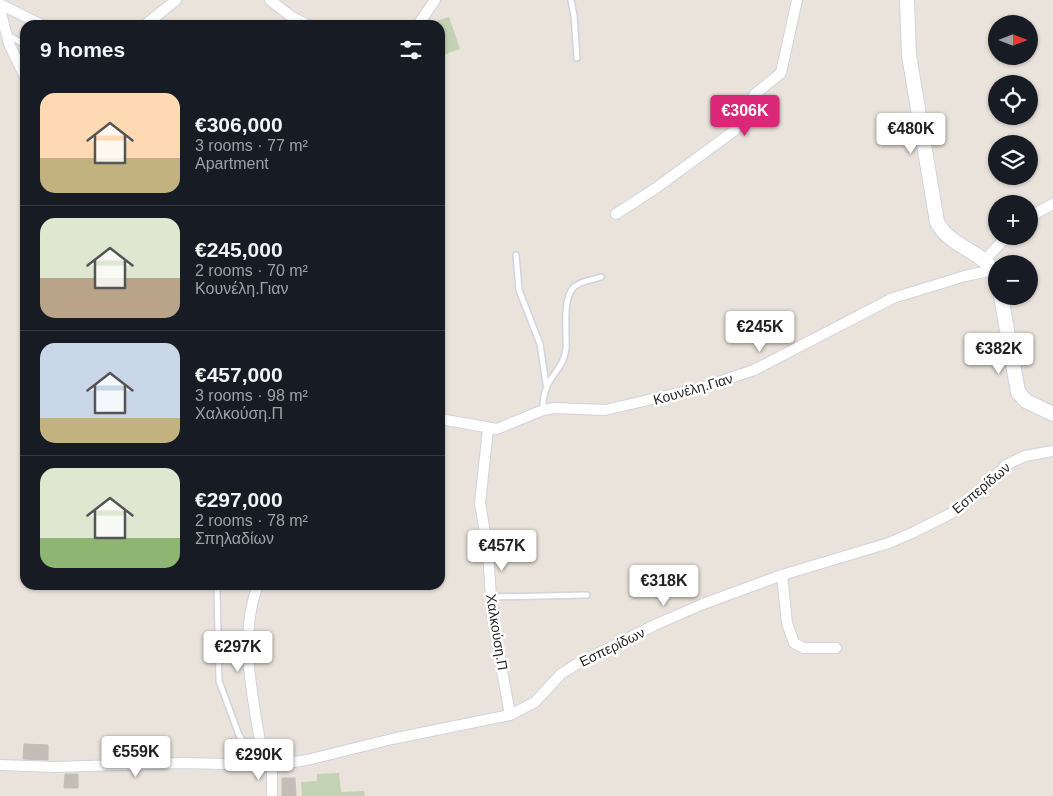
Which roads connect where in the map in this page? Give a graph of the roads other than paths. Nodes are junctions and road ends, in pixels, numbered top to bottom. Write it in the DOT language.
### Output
graph roads {
  1 [pos="176,0"];
  2 [pos="270,0"];
  3 [pos="435,0"];
  4 [pos="571,0"];
  5 [pos="797,0"];
  6 [pos="907,0"];
  7 [pos="0,4"];
  8 [pos="0,9"];
  9 [pos="32,20"];
  10 [pos="151,20"];
  11 [pos="289,20"];
  12 [pos="421,20"];
  13 [pos="6,34"];
  14 [pos="20,42"];
  15 [pos="576,58"];
  16 [pos="20,66"];
  17 [pos="1053,204"];
  18 [pos="1038,212"];
  19 [pos="616,214"];
  20 [pos="516,254"];
  21 [pos="988,267"];
  22 [pos="988,270"];
  23 [pos="601,277"];
  24 [pos="1003,305"];
  25 [pos="546,385"];
  26 [pos="543,410"];
  27 [pos="1053,414"];
  28 [pos="445,420"];
  29 [pos="488,429"];
  30 [pos="1053,451"];
  31 [pos="782,574"];
  32 [pos="217,590"];
  33 [pos="257,590"];
  34 [pos="587,595"];
  35 [pos="491,597"];
  36 [pos="836,648"];
  37 [pos="510,715"];
  38 [pos="0,765"];
  39 [pos="265,765"];
  40 [pos="272,796"];
  1 -- 10 [label="street"];
  2 -- 11 [label="street"];
  3 -- 12 [label="street"];
  4 -- 15 [label="lane"];
  5 -- 19 [label="street"];
  6 -- 21 [label="main road"];
  7 -- 9 [label="street"];
  8 -- 13 [label="street"];
  13 -- 14 [label="lane"];
  13 -- 16 [label="street"];
  17 -- 18 [label="street"];
  20 -- 25 [label="lane"];
  22 -- 26 [label="street, Κουνέλη.Γιαν"];
  23 -- 25 [label="lane"];
  24 -- 27 [label="main road"];
  25 -- 26 [label="lane"];
  26 -- 29 [label="street, Κουνέλη.Γιαν"];
  28 -- 29 [label="street"];
  29 -- 35 [label="street, Χαλκούση.Π"];
  30 -- 31 [label="street, Εσπερίδων"];
  31 -- 36 [label="street"];
  31 -- 37 [label="street, Εσπερίδων"];
  32 -- 39 [label="lane"];
  33 -- 39 [label="street"];
  34 -- 35 [label="lane"];
  35 -- 37 [label="street, Χαλκούση.Π"];
  37 -- 39 [label="street, Εσπερίδων"];
  38 -- 39 [label="street, Εσπερίδων"];
  39 -- 40 [label="street"];
}
